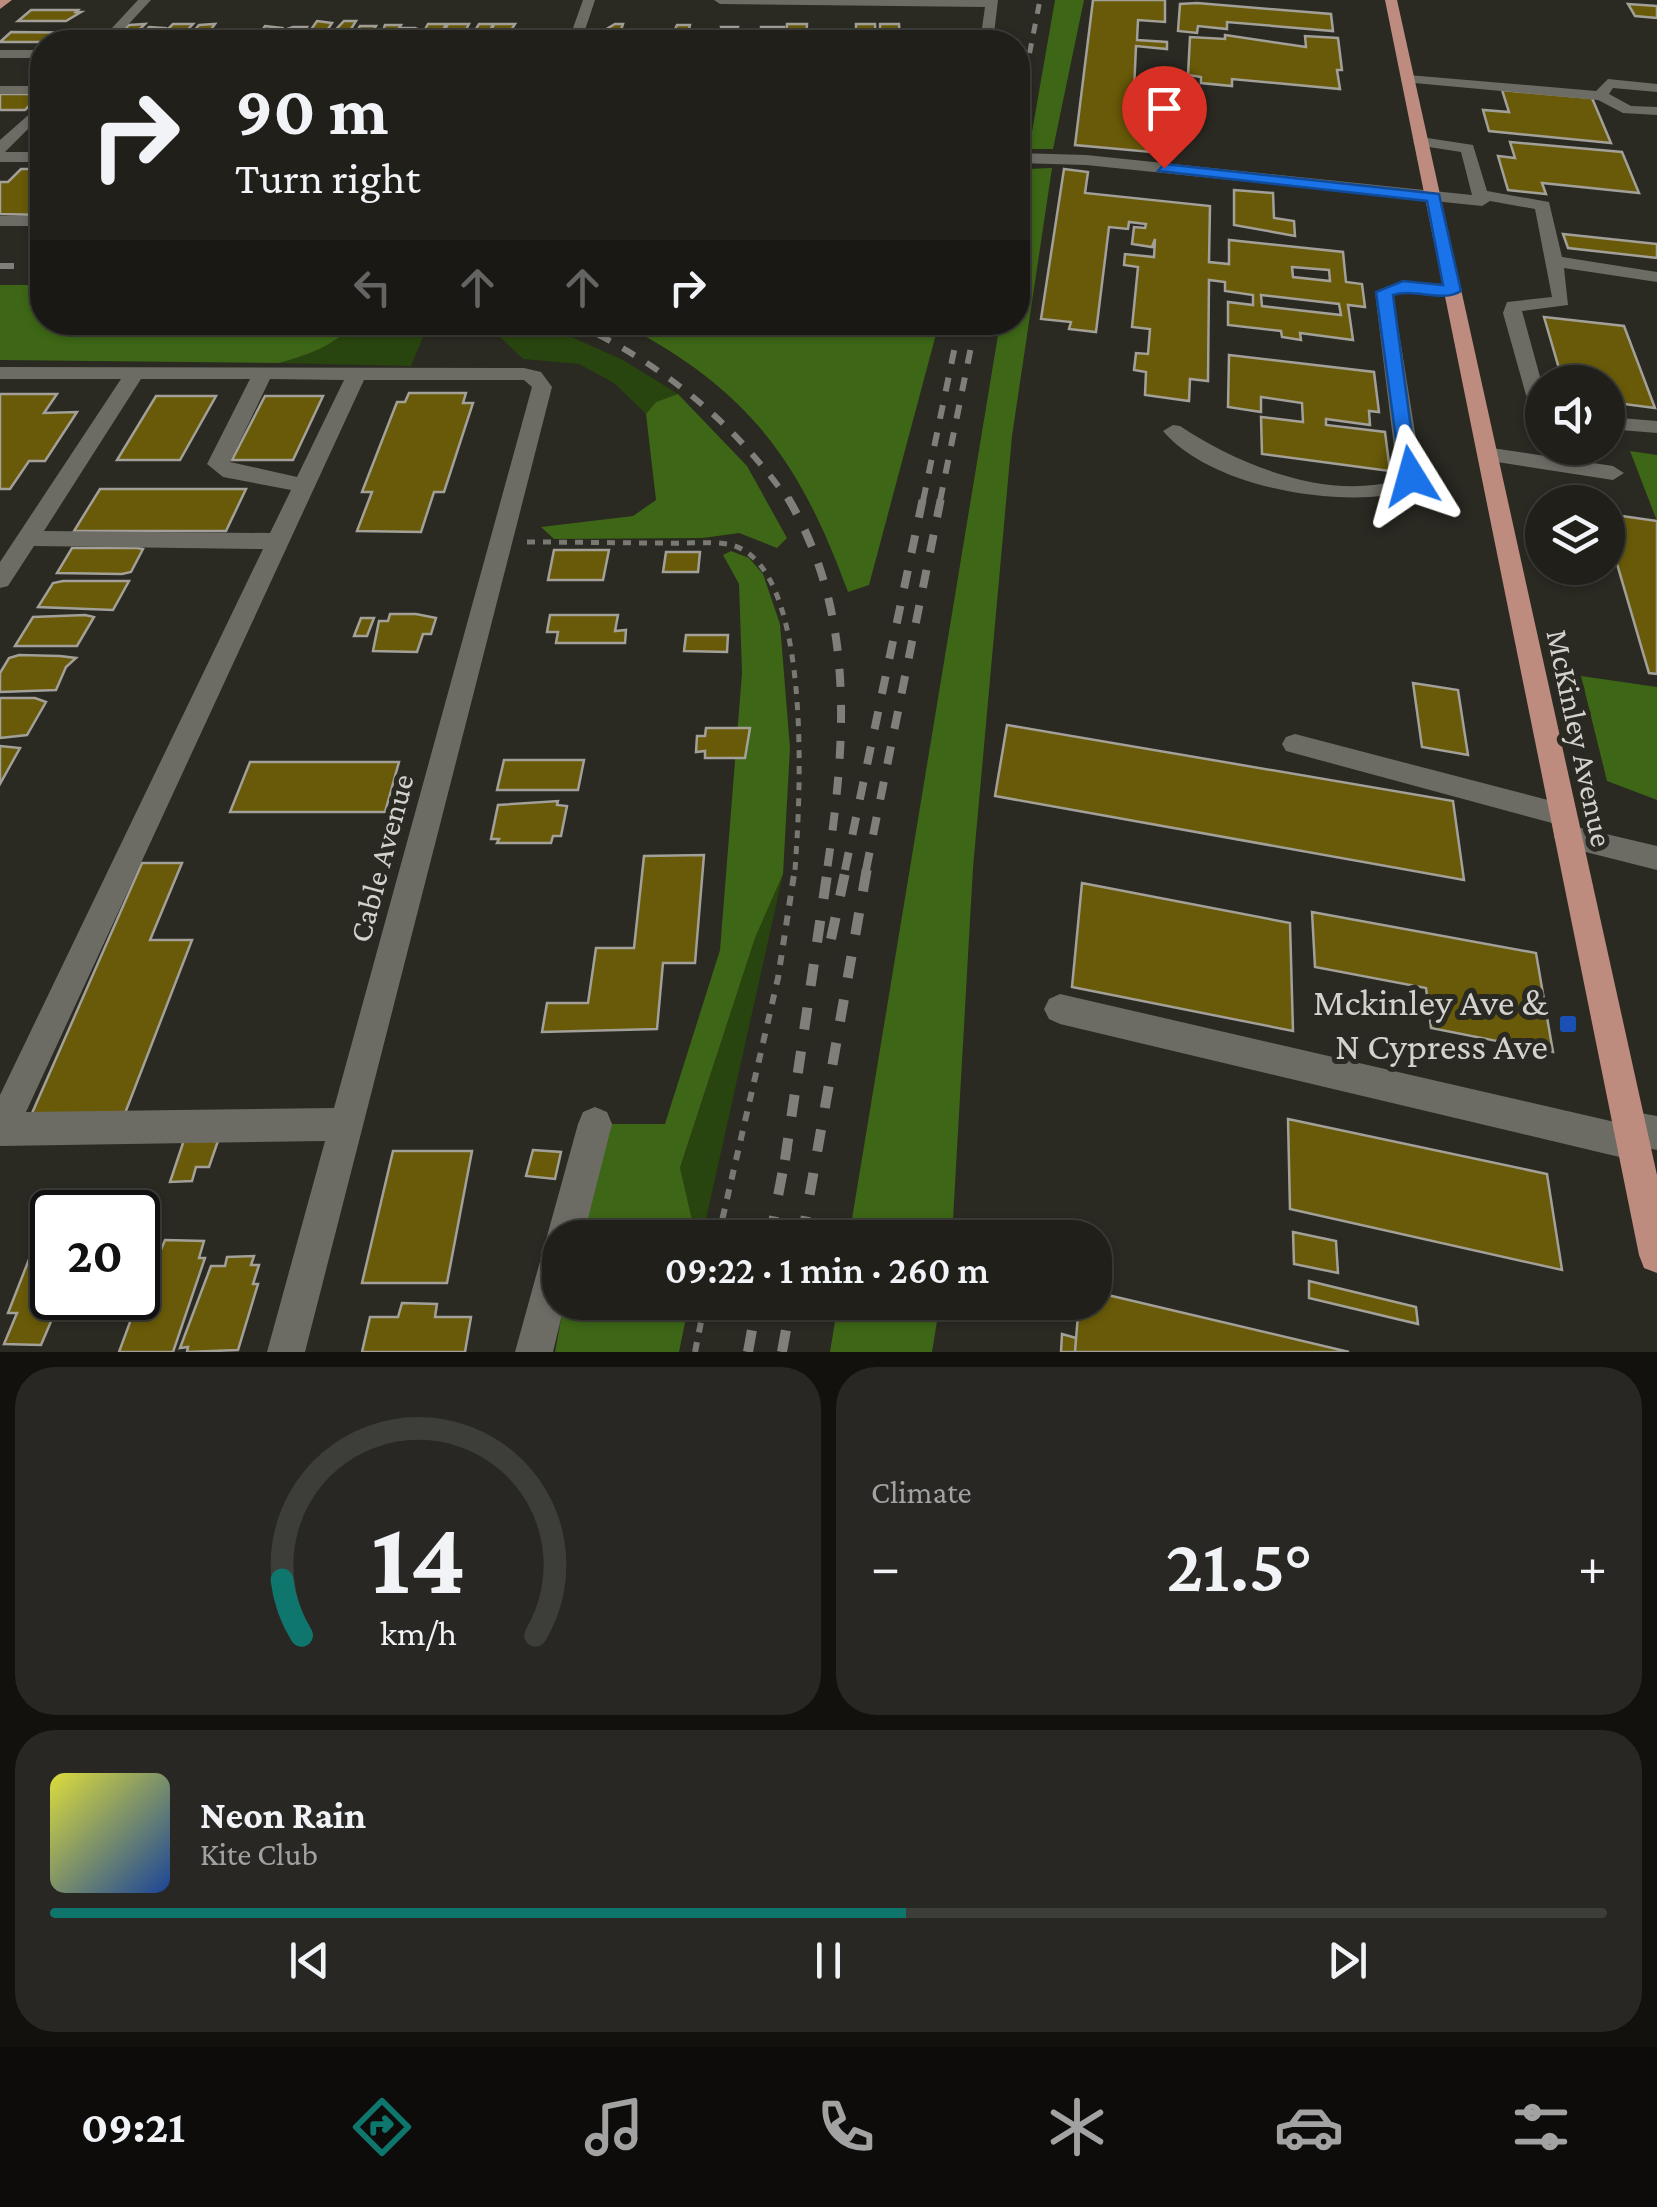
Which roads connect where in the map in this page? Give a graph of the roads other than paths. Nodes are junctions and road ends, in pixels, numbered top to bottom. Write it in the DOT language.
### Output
graph roads {
  1 [pos="145,0"];
  2 [pos="589,0"];
  3 [pos="720,0"];
  4 [pos="1392,0"];
  5 [pos="991,2"];
  6 [pos="116,30"];
  7 [pos="578,30"];
  8 [pos="988,30"];
  9 [pos="0,54"];
  10 [pos="30,54"];
  11 [pos="1408,79"];
  12 [pos="1657,88"];
  13 [pos="0,90"];
  14 [pos="30,90"];
  15 [pos="1601,96"];
  16 [pos="1657,111"];
  17 [pos="30,119"];
  18 [pos="1421,142"];
  19 [pos="0,149"];
  20 [pos="0,156"];
  21 [pos="30,157"];
  22 [pos="1030,158"];
  23 [pos="1484,196"];
  24 [pos="1434,198"];
  25 [pos="0,221"];
  26 [pos="30,221"];
  27 [pos="1556,261"];
  28 [pos="1657,277"];
  29 [pos="1453,291"];
  30 [pos="1527,365"];
  31 [pos="0,373"];
  32 [pos="135,373"];
  33 [pos="263,373"];
  34 [pos="356,373"];
  35 [pos="1625,425"];
  36 [pos="1657,428"];
  37 [pos="1173,431"];
  38 [pos="1485,454"];
  39 [pos="1613,472"];
  40 [pos="302,485"];
  41 [pos="28,538"];
  42 [pos="274,541"];
  43 [pos="0,580"];
  44 [pos="1295,744"];
  45 [pos="1566,826"];
  46 [pos="1657,858"];
  47 [pos="1060,1009"];
  48 [pos="347,1124"];
  49 [pos="595,1124"];
  50 [pos="1,1129"];
  51 [pos="1639,1135"];
  52 [pos="570,1220"];
  53 [pos="1657,1254"];
  54 [pos="543,1320"];
  55 [pos="286,1352"];
  56 [pos="534,1352"];
  1 -- 6 [label="street"];
  2 -- 7 [label="street"];
  3 -- 5 [label="street"];
  4 -- 11 [label="main road, McKinley Avenue"];
  5 -- 8 [label="street"];
  9 -- 10 [label="street"];
  11 -- 15 [label="street"];
  11 -- 18 [label="main road, McKinley Avenue"];
  12 -- 15 [label="street"];
  13 -- 14 [label="street"];
  15 -- 16 [label="street"];
  17 -- 19 [label="street"];
  18 -- 23 [label="street"];
  18 -- 24 [label="main road, McKinley Avenue"];
  20 -- 21 [label="street"];
  22 -- 24 [label="street"];
  23 -- 24 [label="street"];
  23 -- 27 [label="street"];
  24 -- 29 [label="main road, McKinley Avenue"];
  25 -- 26 [label="street"];
  27 -- 28 [label="street"];
  27 -- 30 [label="street"];
  29 -- 37 [label="street"];
  29 -- 38 [label="main road, McKinley Avenue"];
  31 -- 32 [label="street"];
  32 -- 33 [label="street"];
  32 -- 41 [label="street"];
  33 -- 34 [label="street"];
  33 -- 40 [label="street"];
  34 -- 40 [label="street"];
  34 -- 48 [label="street, Cable Avenue"];
  35 -- 36 [label="street"];
  38 -- 39 [label="street"];
  38 -- 45 [label="main road, McKinley Avenue"];
  40 -- 42 [label="street"];
  41 -- 42 [label="street"];
  41 -- 43 [label="street"];
  42 -- 50 [label="street"];
  44 -- 45 [label="street"];
  45 -- 46 [label="street"];
  45 -- 51 [label="main road, McKinley Avenue"];
  47 -- 51 [label="street"];
  48 -- 50 [label="street"];
  48 -- 55 [label="street, Cable Avenue"];
  49 -- 52 [label="street"];
  51 -- 53 [label="main road, McKinley Avenue"];
  54 -- 56 [label="street"];
}
